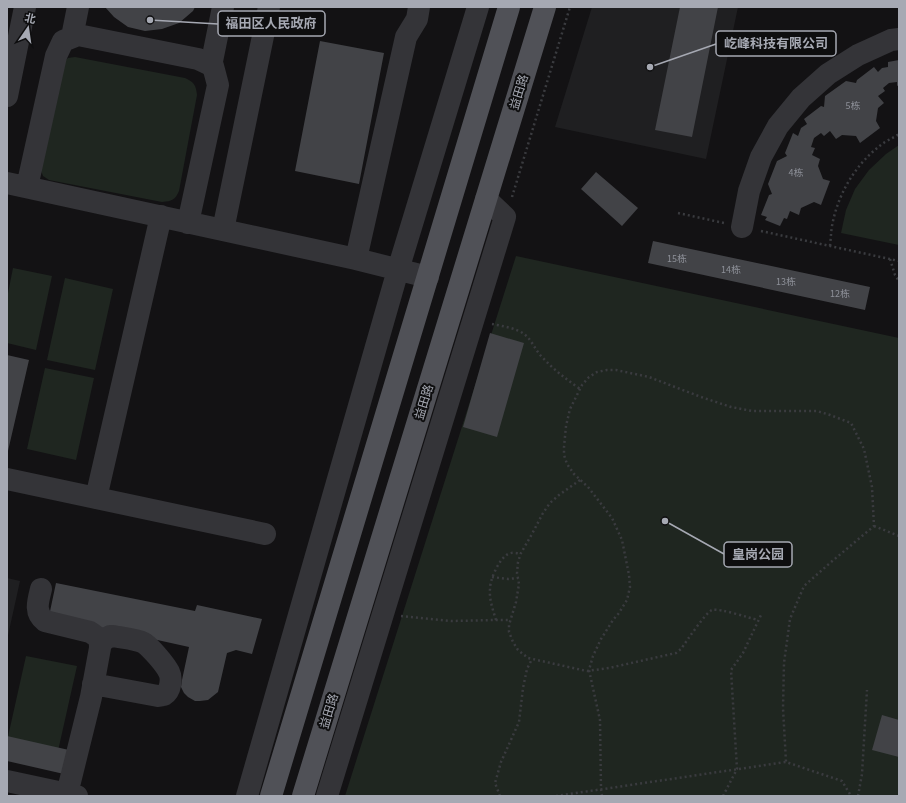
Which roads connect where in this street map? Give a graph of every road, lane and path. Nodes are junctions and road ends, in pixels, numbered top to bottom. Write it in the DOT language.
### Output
graph roads {
  1 [pos="26,7"];
  2 [pos="78,7"];
  3 [pos="223,7"];
  4 [pos="269,7"];
  5 [pos="420,7"];
  6 [pos="478,7"];
  7 [pos="509,7"];
  8 [pos="545,7"];
  9 [pos="570,7"];
  10 [pos="72,37"];
  11 [pos="899,39"];
  12 [pos="211,66"];
  13 [pos="7,96"];
  14 [pos="899,134"];
  15 [pos="17,185"];
  16 [pos="486,199"];
  17 [pos="678,213"];
  18 [pos="161,216"];
  19 [pos="506,217"];
  20 [pos="188,223"];
  21 [pos="742,226"];
  22 [pos="223,230"];
  23 [pos="830,246"];
  24 [pos="890,258"];
  25 [pos="356,259"];
  26 [pos="899,261"];
  27 [pos="398,270"];
  28 [pos="428,277"];
  29 [pos="899,281"];
  30 [pos="486,322"];
  31 [pos="580,390"];
  32 [pos="7,479"];
  33 [pos="580,480"];
  34 [pos="96,498"];
  35 [pos="874,526"];
  36 [pos="265,534"];
  37 [pos="899,536"];
  38 [pos="520,554"];
  39 [pos="492,576"];
  40 [pos="518,578"];
  41 [pos="41,589"];
  42 [pos="760,615"];
  43 [pos="398,616"];
  44 [pos="496,620"];
  45 [pos="510,620"];
  46 [pos="758,620"];
  47 [pos="100,643"];
  48 [pos="532,659"];
  49 [pos="589,670"];
  50 [pos="338,682"];
  51 [pos="93,684"];
  52 [pos="360,689"];
  53 [pos="867,690"];
  54 [pos="786,762"];
  55 [pos="737,769"];
  56 [pos="7,781"];
  57 [pos="601,789"];
  58 [pos="72,795"];
  59 [pos="247,796"];
  60 [pos="270,796"];
  61 [pos="304,796"];
  62 [pos="327,796"];
  63 [pos="500,796"];
  64 [pos="556,796"];
  65 [pos="602,796"];
  66 [pos="723,796"];
  67 [pos="851,796"];
  68 [pos="858,796"];
  1 -- 13 [label="street"];
  2 -- 10 [label="street"];
  3 -- 12 [label="street"];
  4 -- 22 [label="street"];
  5 -- 25 [label="street"];
  6 -- 27 [label="street"];
  7 -- 28 [label="main road"];
  8 -- 16 [label="main road, 益田路"];
  9 -- 19 [label="path"];
  10 -- 12 [label="street"];
  10 -- 15 [label="street"];
  11 -- 21 [label="street"];
  12 -- 20 [label="street"];
  14 -- 23 [label="path"];
  15 -- 18 [label="street"];
  16 -- 19 [label="street"];
  16 -- 50 [label="main road, 益田路"];
  17 -- 21 [label="path"];
  18 -- 20 [label="street"];
  18 -- 34 [label="street"];
  19 -- 52 [label="street"];
  20 -- 22 [label="street"];
  21 -- 23 [label="path"];
  22 -- 25 [label="street"];
  23 -- 24 [label="path"];
  24 -- 26 [label="path"];
  24 -- 29 [label="path"];
  25 -- 27 [label="street"];
  27 -- 28 [label="street"];
  27 -- 59 [label="street"];
  28 -- 60 [label="main road"];
  30 -- 31 [label="path"];
  31 -- 33 [label="path"];
  31 -- 35 [label="path"];
  32 -- 34 [label="street"];
  33 -- 38 [label="path"];
  33 -- 49 [label="path"];
  34 -- 36 [label="street"];
  35 -- 37 [label="path"];
  35 -- 54 [label="path"];
  38 -- 39 [label="path"];
  38 -- 40 [label="path"];
  39 -- 40 [label="path"];
  39 -- 44 [label="path"];
  40 -- 45 [label="path"];
  41 -- 47 [label="street"];
  42 -- 46 [label="path"];
  43 -- 44 [label="path"];
  44 -- 45 [label="path"];
  45 -- 48 [label="path"];
  46 -- 49 [label="path"];
  46 -- 55 [label="path"];
  47 -- 51 [label="street"];
  47 -- 51 [label="street"];
  48 -- 49 [label="path"];
  48 -- 63 [label="path"];
  49 -- 57 [label="path"];
  50 -- 52 [label="street"];
  50 -- 61 [label="main road, 益田路"];
  51 -- 58 [label="street"];
  52 -- 62 [label="street"];
  53 -- 68 [label="path"];
  54 -- 55 [label="path"];
  54 -- 67 [label="path"];
  55 -- 57 [label="path"];
  55 -- 66 [label="path"];
  56 -- 58 [label="street"];
  57 -- 64 [label="path"];
  57 -- 65 [label="path"];
}
